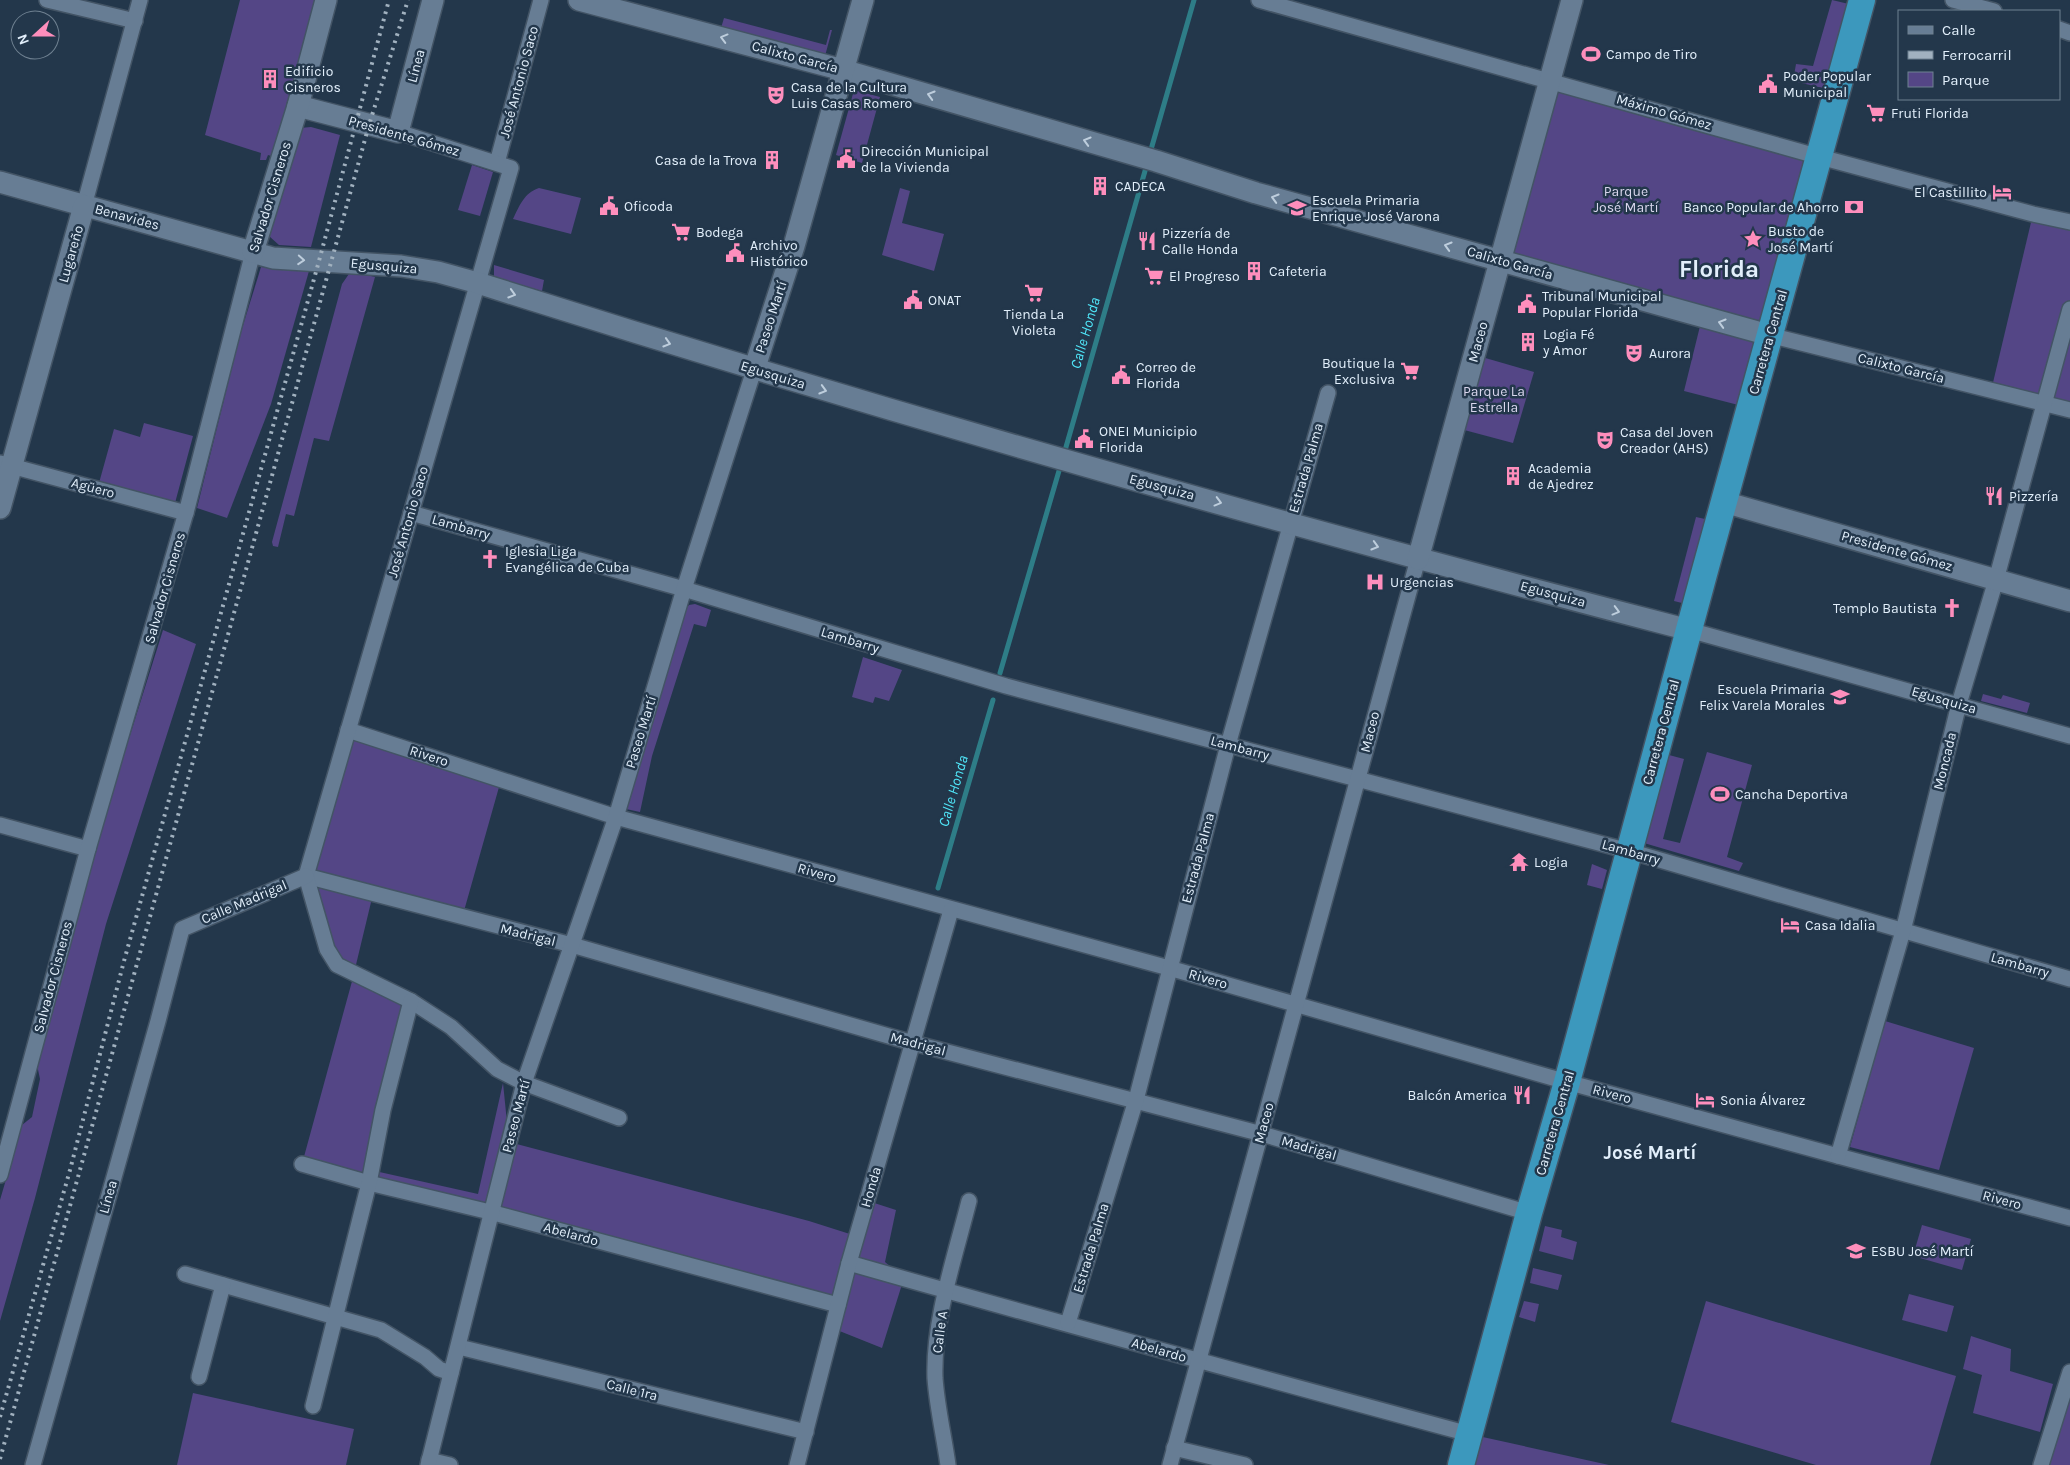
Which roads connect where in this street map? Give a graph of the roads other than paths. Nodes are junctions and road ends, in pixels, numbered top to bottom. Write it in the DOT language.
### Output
graph roads {
  1 [pos="47,0"];
  2 [pos="140,0"];
  3 [pos="326,0"];
  4 [pos="433,0"];
  5 [pos="541,0"];
  6 [pos="579,0"];
  7 [pos="863,0"];
  8 [pos="1259,0"];
  9 [pos="1572,0"];
  10 [pos="1862,0"];
  11 [pos="1953,0"];
  12 [pos="1990,10"];
  13 [pos="134,22"];
  14 [pos="843,70"];
  15 [pos="1550,80"];
  16 [pos="298,106"];
  17 [pos="398,132"];
  18 [pos="1820,156"];
  19 [pos="504,165"];
  20 [pos="0,182"];
  21 [pos="84,206"];
  22 [pos="2070,222"];
  23 [pos="253,252"];
  24 [pos="1499,260"];
  25 [pos="478,283"];
  26 [pos="2070,309"];
  27 [pos="1770,335"];
  28 [pos="754,370"];
  29 [pos="1328,392"];
  30 [pos="2044,404"];
  31 [pos="2070,410"];
  32 [pos="6,465"];
  33 [pos="1724,502"];
  34 [pos="0,508"];
  35 [pos="186,513"];
  36 [pos="411,513"];
  37 [pos="1290,522"];
  38 [pos="1418,559"];
  39 [pos="1996,580"];
  40 [pos="684,589"];
  41 [pos="2070,601"];
  42 [pos="1689,630"];
  43 [pos="1959,704"];
  44 [pos="348,730"];
  45 [pos="2070,736"];
  46 [pos="1228,745"];
  47 [pos="1358,780"];
  48 [pos="616,817"];
  49 [pos="0,825"];
  50 [pos="88,849"];
  51 [pos="1629,851"];
  52 [pos="306,876"];
  53 [pos="951,910"];
  54 [pos="182,928"];
  55 [pos="1903,931"];
  56 [pos="572,946"];
  57 [pos="1169,968"];
  58 [pos="2070,979"];
  59 [pos="411,1001"];
  60 [pos="1297,1005"];
  61 [pos="913,1043"];
  62 [pos="1568,1082"];
  63 [pos="524,1083"];
  64 [pos="1136,1100"];
  65 [pos="619,1118"];
  66 [pos="6,1130"];
  67 [pos="1262,1134"];
  68 [pos="1838,1156"];
  69 [pos="302,1164"];
  70 [pos="0,1175"];
  71 [pos="369,1183"];
  72 [pos="969,1201"];
  73 [pos="490,1212"];
  74 [pos="1529,1213"];
  75 [pos="2070,1218"];
  76 [pos="849,1263"];
  77 [pos="186,1274"];
  78 [pos="223,1285"];
  79 [pos="947,1292"];
  80 [pos="838,1305"];
  81 [pos="335,1316"];
  82 [pos="1068,1323"];
  83 [pos="459,1347"];
  84 [pos="1197,1361"];
  85 [pos="2070,1372"];
  86 [pos="451,1373"];
  87 [pos="199,1377"];
  88 [pos="313,1406"];
  89 [pos="806,1432"];
  90 [pos="1469,1434"];
  91 [pos="1174,1448"];
  92 [pos="428,1462"];
  93 [pos="33,1465"];
  94 [pos="450,1465"];
  95 [pos="797,1465"];
  96 [pos="948,1465"];
  97 [pos="1170,1465"];
  98 [pos="1245,1465"];
  99 [pos="1461,1465"];
  100 [pos="2041,1465"];
  1 -- 13 [label="street"];
  2 -- 13 [label="street, Lugareño"];
  3 -- 16 [label="main road, Salvador Cisneros"];
  4 -- 17 [label="main road, Línea"];
  5 -- 19 [label="street, José Antonio Saco"];
  14 -- 6 [label="main road, Calixto García, one-way"];
  7 -- 14 [label="main road, Paseo Martí"];
  8 -- 15 [label="street, Máximo Gómez"];
  9 -- 15 [label="main road, Maceo"];
  10 -- 18 [label="highway, Carretera Central"];
  11 -- 12 [label="street"];
  13 -- 21 [label="street, Lugareño"];
  24 -- 14 [label="main road, Calixto García, one-way"];
  14 -- 28 [label="main road, Paseo Martí"];
  15 -- 18 [label="street, Máximo Gómez"];
  15 -- 24 [label="main road, Maceo"];
  16 -- 17 [label="main road, Presidente Gómez"];
  16 -- 23 [label="main road, Salvador Cisneros"];
  17 -- 19 [label="street, Presidente Gómez"];
  18 -- 22 [label="street, Máximo Gómez"];
  18 -- 27 [label="highway, Carretera Central"];
  19 -- 25 [label="street, José Antonio Saco"];
  20 -- 21 [label="main road, Benavides"];
  21 -- 23 [label="main road, Benavides"];
  21 -- 32 [label="main road, Lugareño"];
  23 -- 25 [label="main road, Egusquiza, one-way"];
  23 -- 35 [label="street, Salvador Cisneros"];
  27 -- 24 [label="main road, Calixto García, one-way"];
  24 -- 38 [label="main road, Maceo"];
  25 -- 28 [label="main road, Egusquiza, one-way"];
  25 -- 36 [label="street, José Antonio Saco"];
  26 -- 30 [label="street, Moncada"];
  27 -- 30 [label="street, Calixto García"];
  27 -- 33 [label="highway, Carretera Central"];
  28 -- 37 [label="main road, Egusquiza, one-way"];
  28 -- 40 [label="street, Paseo Martí"];
  29 -- 37 [label="street, Estrada Palma"];
  30 -- 31 [label="street, Calixto García"];
  30 -- 39 [label="street, Moncada"];
  32 -- 34 [label="main road, Lugareño"];
  32 -- 35 [label="street, Agüero"];
  33 -- 39 [label="main road, Presidente Gómez"];
  33 -- 42 [label="highway, Carretera Central"];
  35 -- 50 [label="street, Salvador Cisneros"];
  36 -- 40 [label="street, Lambarry"];
  36 -- 44 [label="street, José Antonio Saco"];
  37 -- 38 [label="main road, Egusquiza, one-way"];
  37 -- 46 [label="street, Estrada Palma"];
  38 -- 42 [label="main road, Egusquiza, one-way"];
  38 -- 47 [label="street, Maceo"];
  39 -- 41 [label="main road, Presidente Gómez"];
  39 -- 43 [label="street, Moncada"];
  40 -- 46 [label="street, Lambarry"];
  40 -- 48 [label="street, Paseo Martí"];
  42 -- 43 [label="street, Egusquiza"];
  42 -- 51 [label="highway, Carretera Central"];
  43 -- 45 [label="street, Egusquiza"];
  43 -- 55 [label="street, Moncada"];
  44 -- 48 [label="street, Rivero"];
  44 -- 52 [label="street, José Antonio Saco"];
  46 -- 47 [label="street, Lambarry"];
  46 -- 57 [label="street, Estrada Palma"];
  47 -- 51 [label="street, Lambarry"];
  47 -- 60 [label="street, Maceo"];
  48 -- 53 [label="street, Rivero"];
  48 -- 56 [label="street, Paseo Martí"];
  49 -- 50 [label="street"];
  50 -- 66 [label="street, Salvador Cisneros"];
  51 -- 55 [label="street, Lambarry"];
  51 -- 62 [label="highway, Carretera Central"];
  52 -- 54 [label="street, Calle Madrigal"];
  52 -- 56 [label="street, Madrigal"];
  52 -- 59 [label="street"];
  53 -- 57 [label="street, Rivero"];
  53 -- 61 [label="street, Honda"];
  54 -- 93 [label="street, Línea"];
  55 -- 58 [label="street, Lambarry"];
  55 -- 68 [label="street, Moncada"];
  56 -- 61 [label="street, Madrigal"];
  56 -- 63 [label="street, Paseo Martí"];
  57 -- 60 [label="street, Rivero"];
  57 -- 64 [label="street, Estrada Palma"];
  59 -- 63 [label="street"];
  59 -- 71 [label="street"];
  60 -- 62 [label="street, Rivero"];
  60 -- 67 [label="street, Maceo"];
  61 -- 64 [label="street, Madrigal"];
  61 -- 76 [label="street, Honda"];
  62 -- 68 [label="street, Rivero"];
  62 -- 74 [label="highway, Carretera Central"];
  63 -- 65 [label="street"];
  63 -- 73 [label="street, Paseo Martí"];
  64 -- 67 [label="street, Madrigal"];
  64 -- 82 [label="street, Estrada Palma"];
  66 -- 70 [label="street, Salvador Cisneros"];
  67 -- 74 [label="street, Madrigal"];
  67 -- 84 [label="street, Maceo"];
  68 -- 75 [label="street, Rivero"];
  69 -- 71 [label="street, Abelardo"];
  71 -- 73 [label="street, Abelardo"];
  71 -- 81 [label="street"];
  72 -- 79 [label="street, Calle A"];
  73 -- 80 [label="street, Abelardo"];
  73 -- 83 [label="street, Paseo Martí"];
  74 -- 90 [label="highway, Carretera Central"];
  76 -- 79 [label="street, Abelardo"];
  76 -- 80 [label="street, Honda"];
  77 -- 78 [label="street"];
  78 -- 81 [label="street"];
  78 -- 87 [label="street"];
  79 -- 82 [label="street, Abelardo"];
  79 -- 96 [label="street, Calle A"];
  80 -- 89 [label="street, Honda"];
  81 -- 86 [label="street"];
  81 -- 88 [label="street"];
  82 -- 84 [label="street, Abelardo"];
  83 -- 86 [label="street, Paseo Martí"];
  83 -- 89 [label="street, Calle 1ra"];
  84 -- 90 [label="street, Abelardo"];
  84 -- 91 [label="street, Maceo"];
  85 -- 100 [label="street"];
  86 -- 92 [label="street, Paseo Martí"];
  89 -- 95 [label="street, Honda"];
  90 -- 99 [label="highway, Carretera Central"];
  91 -- 97 [label="street, Maceo"];
  91 -- 98 [label="street"];
  92 -- 94 [label="street"];
}
